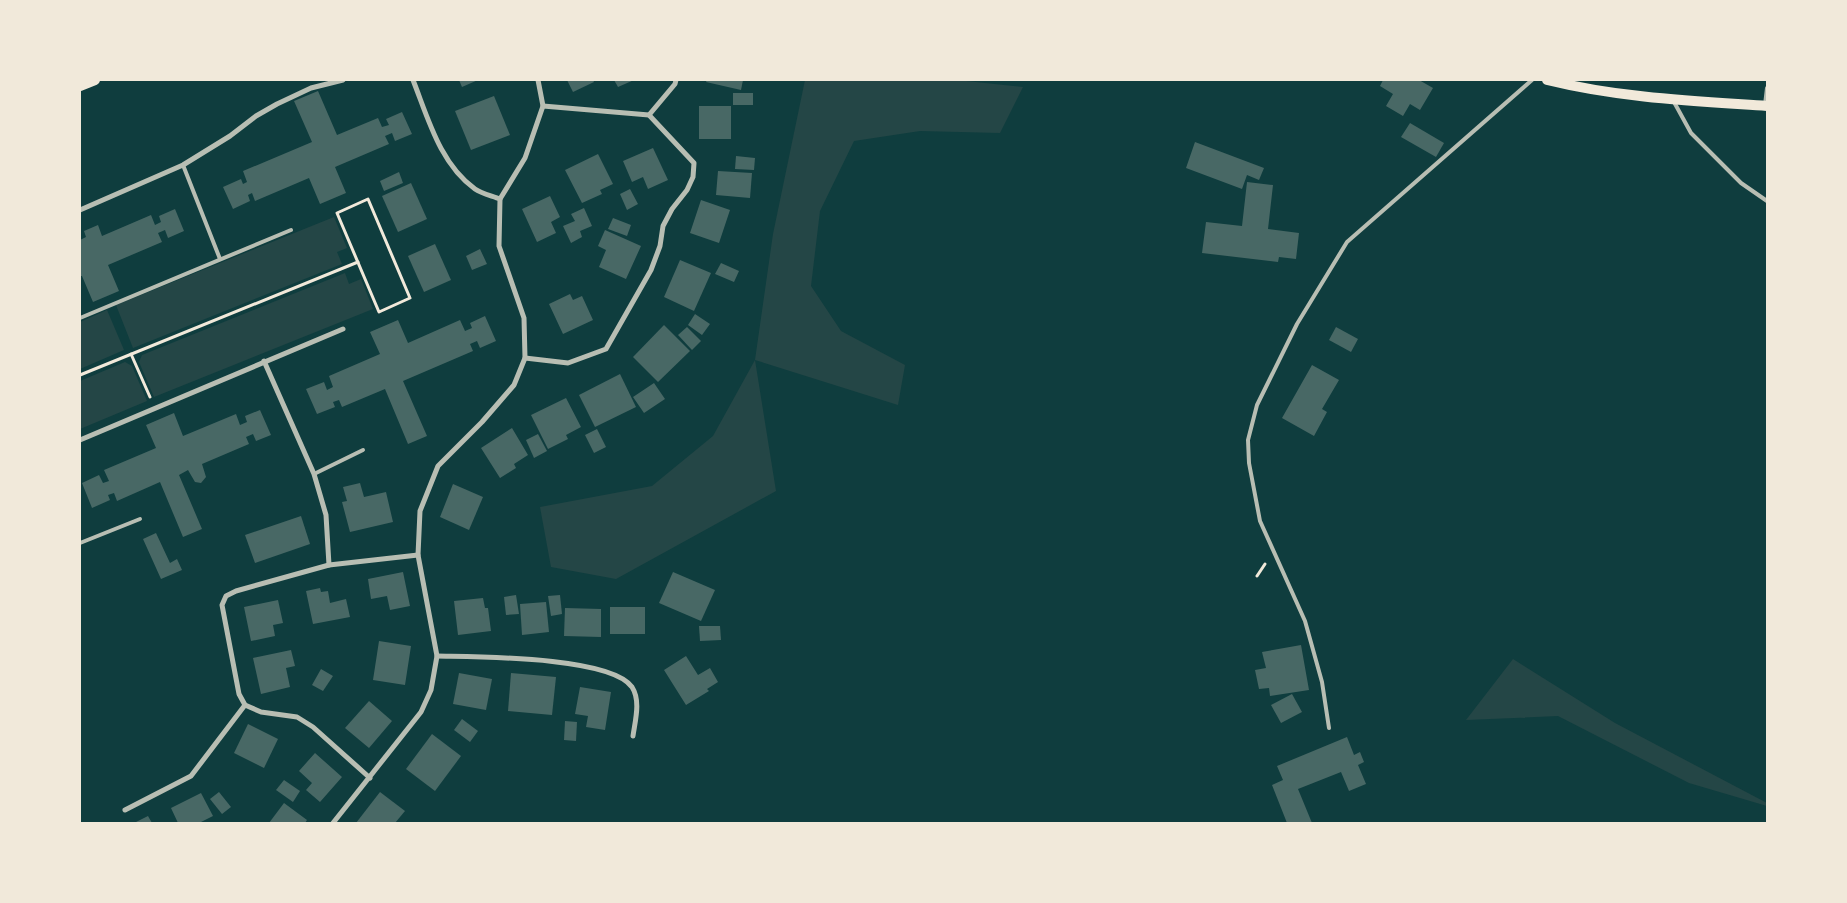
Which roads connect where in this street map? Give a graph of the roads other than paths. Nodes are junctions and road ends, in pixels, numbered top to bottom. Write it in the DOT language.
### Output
graph roads {
  1 [pos="95,80"];
  2 [pos="343,80"];
  3 [pos="413,80"];
  4 [pos="538,80"];
  5 [pos="676,80"];
  6 [pos="1532,80"];
  7 [pos="1547,80"];
  8 [pos="80,86"];
  9 [pos="1767,88"];
  10 [pos="1673,100"];
  11 [pos="543,106"];
  12 [pos="1766,106"];
  13 [pos="649,115"];
  14 [pos="183,165"];
  15 [pos="500,199"];
  16 [pos="1767,201"];
  17 [pos="80,210"];
  18 [pos="292,230"];
  19 [pos="220,259"];
  20 [pos="80,318"];
  21 [pos="343,328"];
  22 [pos="525,358"];
  23 [pos="264,361"];
  24 [pos="80,440"];
  25 [pos="363,450"];
  26 [pos="314,474"];
  27 [pos="140,519"];
  28 [pos="80,543"];
  29 [pos="418,554"];
  30 [pos="329,565"];
  31 [pos="437,656"];
  32 [pos="245,704"];
  33 [pos="1329,728"];
  34 [pos="633,736"];
  35 [pos="370,778"];
  36 [pos="125,810"];
  37 [pos="333,823"];
  1 -- 8 [label="main road"];
  2 -- 14 [label="street"];
  3 -- 15 [label="street"];
  4 -- 11 [label="street"];
  5 -- 13 [label="street"];
  6 -- 33 [label="lane"];
  7 -- 10 [label="main road"];
  9 -- 12 [label="lane"];
  10 -- 12 [label="main road"];
  10 -- 16 [label="lane"];
  11 -- 13 [label="street"];
  11 -- 15 [label="street"];
  13 -- 22 [label="street"];
  14 -- 17 [label="street"];
  14 -- 19 [label="lane"];
  15 -- 22 [label="street"];
  18 -- 19 [label="lane"];
  19 -- 20 [label="lane"];
  21 -- 23 [label="street"];
  22 -- 29 [label="street"];
  23 -- 24 [label="street"];
  23 -- 26 [label="street"];
  25 -- 26 [label="lane"];
  26 -- 30 [label="street"];
  27 -- 28 [label="lane"];
  29 -- 30 [label="street"];
  29 -- 31 [label="street"];
  30 -- 32 [label="street"];
  31 -- 34 [label="street"];
  31 -- 35 [label="street"];
  32 -- 35 [label="street"];
  32 -- 36 [label="street"];
  35 -- 37 [label="street"];
}
